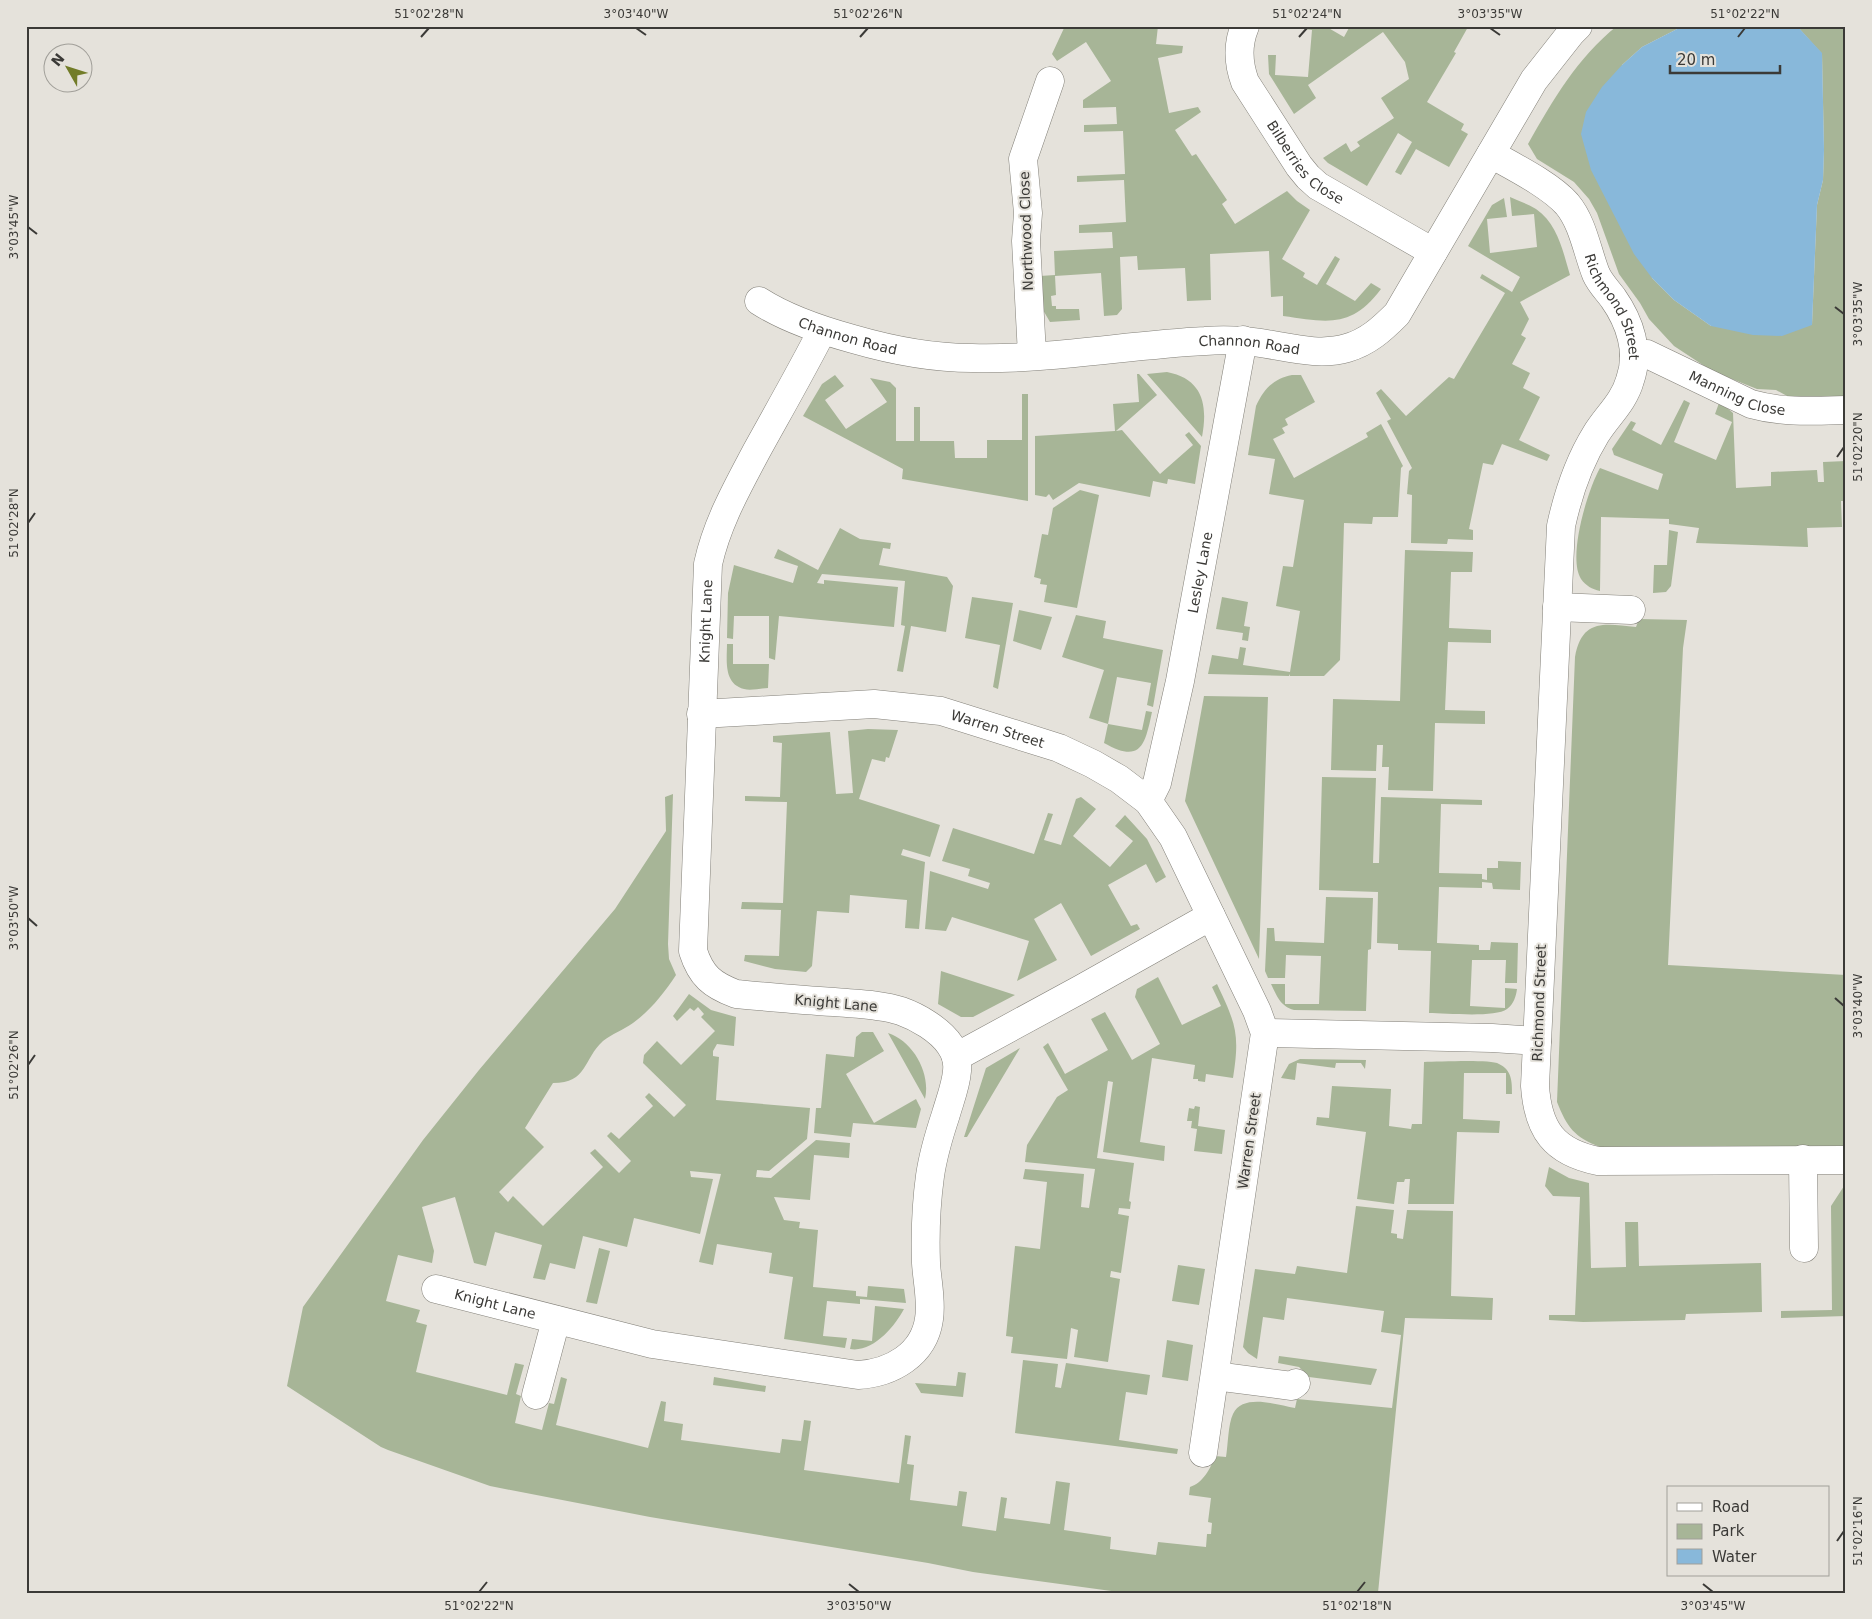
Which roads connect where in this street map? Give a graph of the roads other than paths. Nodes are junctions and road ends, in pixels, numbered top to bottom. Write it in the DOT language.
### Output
graph roads {
  1 [pos="1245,26"];
  2 [pos="1578,26"];
  3 [pos="1050,81"];
  4 [pos="1491,154"];
  5 [pos="1433,252"];
  6 [pos="759,301"];
  7 [pos="822,331"];
  8 [pos="1243,340"];
  9 [pos="1634,354"];
  10 [pos="1032,355"];
  11 [pos="1846,410"];
  12 [pos="1557,607"];
  13 [pos="1631,610"];
  14 [pos="702,714"];
  15 [pos="1148,801"];
  16 [pos="1211,916"];
  17 [pos="1265,1033"];
  18 [pos="1537,1040"];
  19 [pos="956,1057"];
  20 [pos="1803,1158"];
  21 [pos="1846,1160"];
  22 [pos="1804,1248"];
  23 [pos="436,1289"];
  24 [pos="556,1320"];
  25 [pos="1215,1376"];
  26 [pos="1296,1382"];
  27 [pos="536,1394"];
  28 [pos="1203,1453"];
  1 -- 5 [label="street, Bilberries Close"];
  2 -- 4 [label="street, Channon Road"];
  3 -- 10 [label="street, Northwood Close"];
  4 -- 5 [label="street, Channon Road"];
  4 -- 9 [label="street, Richmond Street"];
  5 -- 8 [label="street, Channon Road"];
  6 -- 7 [label="street, Channon Road"];
  7 -- 10 [label="street, Channon Road"];
  7 -- 14 [label="street, Knight Lane"];
  8 -- 10 [label="street, Channon Road"];
  8 -- 15 [label="street, Lesley Lane"];
  9 -- 11 [label="street, Manning Close"];
  9 -- 12 [label="street, Richmond Street"];
  12 -- 13 [label="street"];
  12 -- 18 [label="street, Richmond Street"];
  14 -- 15 [label="street, Warren Street"];
  14 -- 19 [label="street, Knight Lane"];
  15 -- 16 [label="street, Warren Street"];
  16 -- 17 [label="street, Warren Street"];
  16 -- 19 [label="street"];
  17 -- 18 [label="street"];
  17 -- 25 [label="street, Warren Street"];
  18 -- 20 [label="street, Richmond Street"];
  19 -- 24 [label="street, Knight Lane"];
  20 -- 21 [label="street, Richmond Street"];
  20 -- 22 [label="street"];
  23 -- 24 [label="street, Knight Lane"];
  24 -- 27 [label="street, Knight Lane"];
  25 -- 26 [label="street"];
  25 -- 28 [label="street, Warren Street"];
}
